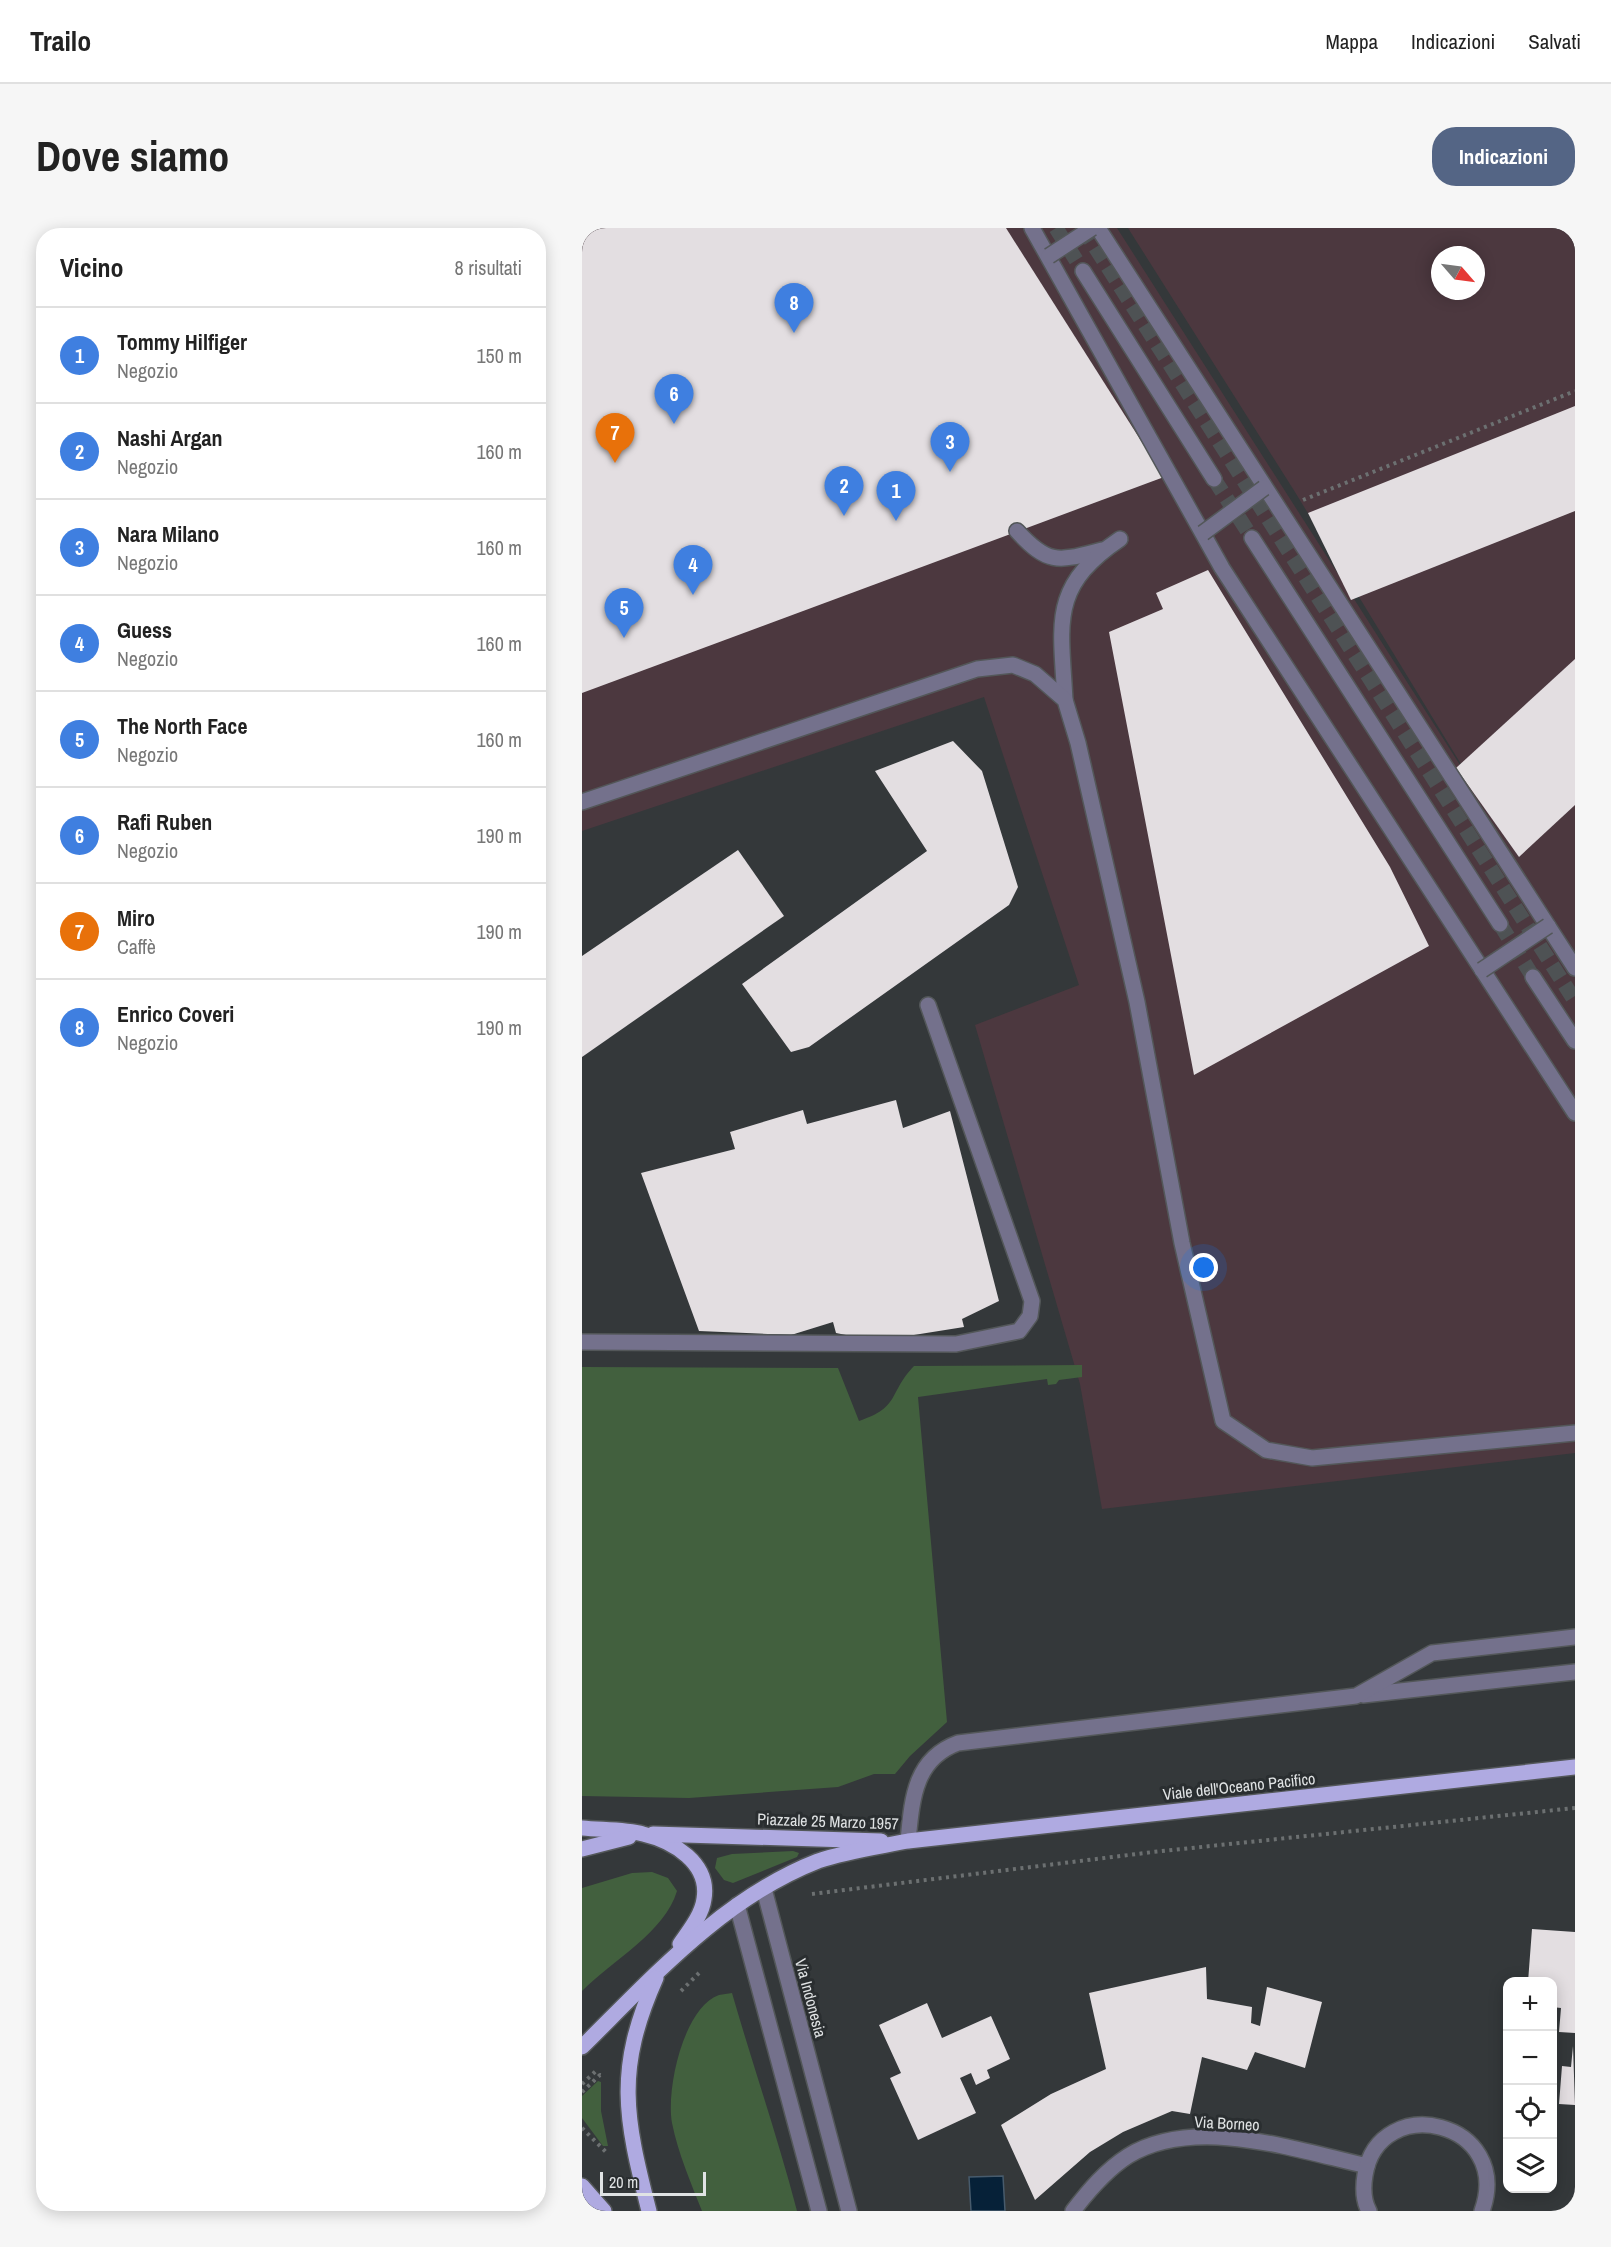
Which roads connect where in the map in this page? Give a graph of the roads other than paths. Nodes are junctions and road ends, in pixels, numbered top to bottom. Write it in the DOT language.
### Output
graph roads {
  1 [pos="1032,228"];
  2 [pos="1092,228"];
  3 [pos="1098,228"];
  4 [pos="1049,256"];
  5 [pos="1083,271"];
  6 [pos="1214,480"];
  7 [pos="1264,488"];
  8 [pos="1017,531"];
  9 [pos="1203,533"];
  10 [pos="1252,538"];
  11 [pos="1120,539"];
  12 [pos="1105,549"];
  13 [pos="1065,700"];
  14 [pos="582,802"];
  15 [pos="1554,922"];
  16 [pos="1500,924"];
  17 [pos="1575,968"];
  18 [pos="1482,970"];
  19 [pos="1533,977"];
  20 [pos="928,1005"];
  21 [pos="1575,1041"];
  22 [pos="1575,1113"];
  23 [pos="583,1340"];
  24 [pos="1575,1433"];
  25 [pos="1575,1637"];
  26 [pos="1575,1672"];
  27 [pos="1356,1696"];
  28 [pos="1575,1767"];
  29 [pos="582,1828"];
  30 [pos="642,1834"];
  31 [pos="908,1841"];
  32 [pos="582,1849"];
  33 [pos="764,1889"];
  34 [pos="737,1905"];
  35 [pos="660,1970"];
  36 [pos="582,2047"];
  37 [pos="825,2116"];
  38 [pos="798,2124"];
  39 [pos="1367,2166"];
  40 [pos="582,2186"];
  41 [pos="604,2211"];
  42 [pos="649,2211"];
  43 [pos="819,2211"];
  44 [pos="849,2211"];
  45 [pos="1073,2211"];
  46 [pos="1369,2211"];
  47 [pos="1482,2211"];
  1 -- 4 [label="street"];
  2 -- 4 [label="street, bridge"];
  3 -- 7 [label="street"];
  4 -- 9 [label="street"];
  5 -- 6 [label="street"];
  7 -- 9 [label="street, bridge"];
  7 -- 15 [label="street"];
  8 -- 12 [label="street"];
  9 -- 18 [label="street"];
  10 -- 16 [label="street"];
  11 -- 12 [label="street"];
  12 -- 13 [label="street"];
  13 -- 14 [label="street"];
  13 -- 24 [label="street"];
  15 -- 17 [label="street"];
  15 -- 18 [label="street, bridge"];
  18 -- 22 [label="street"];
  19 -- 21 [label="street"];
  20 -- 23 [label="street"];
  25 -- 27 [label="street"];
  26 -- 27 [label="street"];
  27 -- 31 [label="street"];
  28 -- 31 [label="main road, Viale dell'Oceano Pacifico"];
  29 -- 30 [label="main road"];
  30 -- 31 [label="main road, Piazzale 25 Marzo 1957"];
  30 -- 32 [label="main road, Piazzale 25 Marzo 1957"];
  30 -- 35 [label="main road, Piazzale 25 Marzo 1957"];
  31 -- 33 [label="main road, Piazzale 25 Marzo 1957"];
  33 -- 34 [label="main road, Piazzale 25 Marzo 1957"];
  33 -- 37 [label="street, Via Indonesia"];
  34 -- 35 [label="main road, Piazzale 25 Marzo 1957"];
  34 -- 38 [label="street"];
  35 -- 36 [label="main road, Piazzale 25 Marzo 1957"];
  35 -- 42 [label="main road"];
  37 -- 38 [label="street"];
  37 -- 44 [label="street, Via Indonesia"];
  38 -- 43 [label="street"];
  39 -- 45 [label="street, Via Borneo"];
  39 -- 46 [label="street"];
  39 -- 47 [label="street"];
  40 -- 41 [label="main road"];
}
